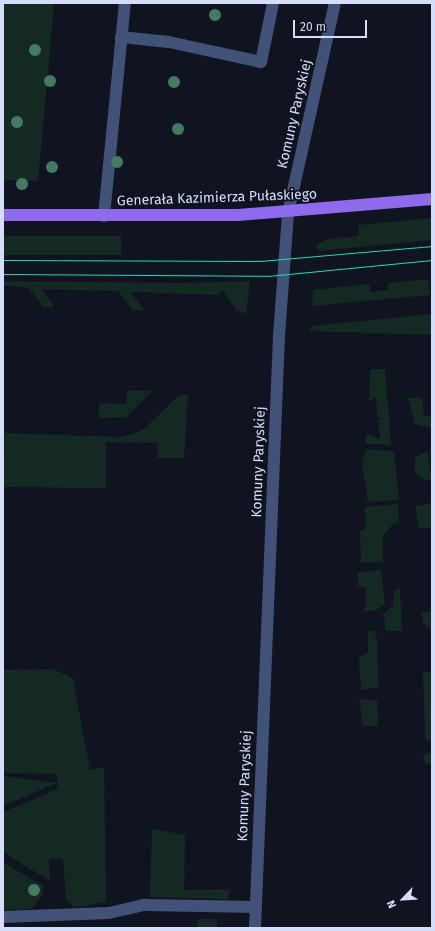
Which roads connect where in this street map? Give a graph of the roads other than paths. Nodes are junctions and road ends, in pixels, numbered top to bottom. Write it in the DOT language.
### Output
graph roads {
  1 [pos="125,3"];
  2 [pos="273,3"];
  3 [pos="335,3"];
  4 [pos="121,36"];
  5 [pos="432,200"];
  6 [pos="288,213"];
  7 [pos="3,215"];
  8 [pos="104,216"];
  9 [pos="256,907"];
  10 [pos="3,917"];
  11 [pos="255,928"];
  1 -- 4 [label="street"];
  2 -- 4 [label="street"];
  3 -- 6 [label="street, Komuny Paryskiej"];
  4 -- 8 [label="street"];
  5 -- 6 [label="main road, Generała Kazimierza Pułaskiego"];
  6 -- 8 [label="main road, Generała Kazimierza Pułaskiego"];
  6 -- 9 [label="street, Komuny Paryskiej"];
  7 -- 8 [label="main road, Generała Kazimierza Pułaskiego"];
  9 -- 10 [label="street"];
  9 -- 11 [label="street, Komuny Paryskiej"];
}
